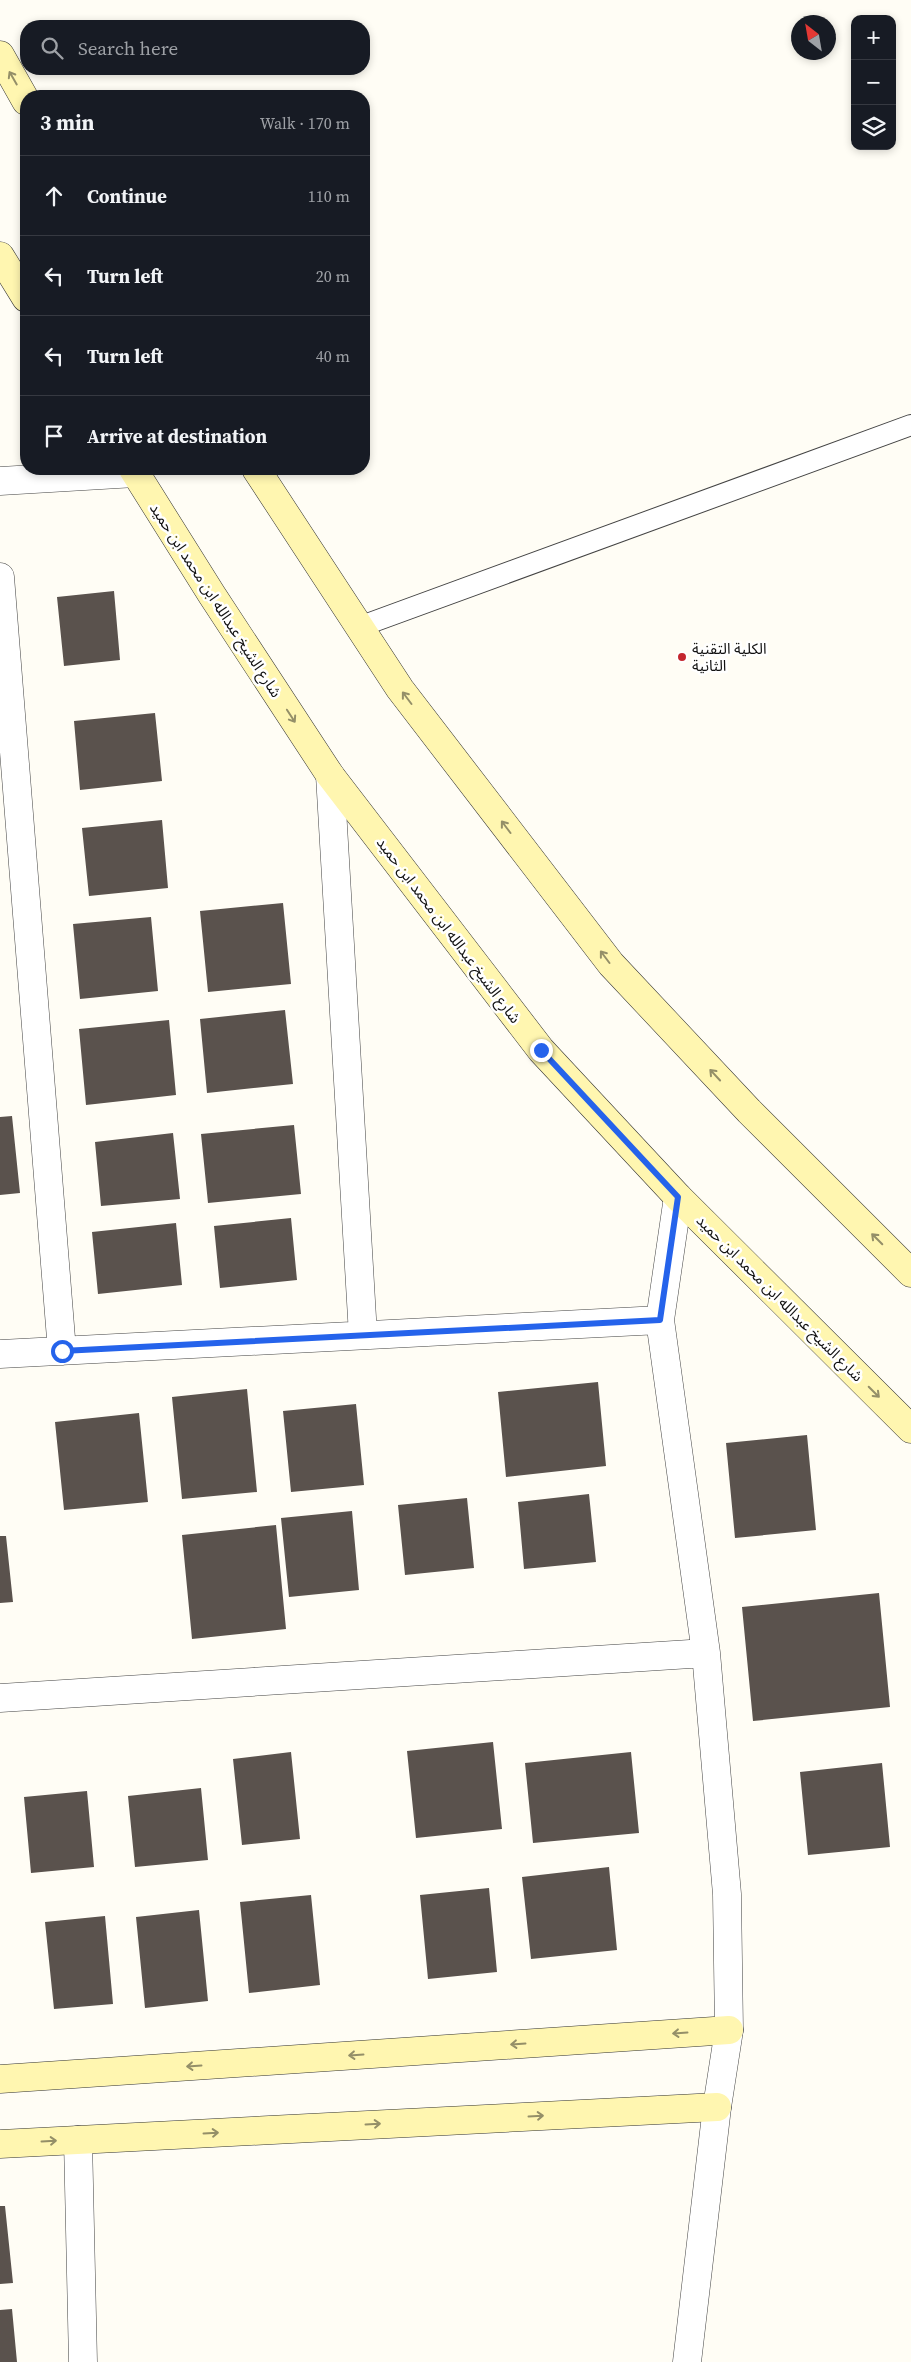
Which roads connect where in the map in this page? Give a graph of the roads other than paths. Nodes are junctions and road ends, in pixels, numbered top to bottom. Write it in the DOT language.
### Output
graph roads {
  1 [pos="0,55"];
  2 [pos="20,90"];
  3 [pos="0,256"];
  4 [pos="20,288"];
  5 [pos="911,425"];
  6 [pos="80,475"];
  7 [pos="137,475"];
  8 [pos="260,475"];
  9 [pos="0,481"];
  10 [pos="0,577"];
  11 [pos="359,627"];
  12 [pos="330,775"];
  13 [pos="678,1197"];
  14 [pos="911,1273"];
  15 [pos="660,1320"];
  16 [pos="363,1335"];
  17 [pos="62,1351"];
  18 [pos="0,1354"];
  19 [pos="911,1429"];
  20 [pos="706,1653"];
  21 [pos="0,1698"];
  22 [pos="729,2030"];
  23 [pos="0,2079"];
  24 [pos="717,2106"];
  25 [pos="78,2140"];
  26 [pos="0,2144"];
  27 [pos="83,2362"];
  28 [pos="687,2362"];
  2 -- 1 [label="street, one-way"];
  3 -- 4 [label="street"];
  5 -- 11 [label="lane"];
  6 -- 9 [label="street"];
  7 -- 12 [label="street, شارع الشيخ عبدالله ابن محمد ابن حميد, one-way"];
  8 -- 11 [label="street"];
  10 -- 17 [label="street"];
  14 -- 11 [label="street, one-way"];
  12 -- 13 [label="street, شارع الشيخ عبدالله ابن محمد ابن حميد"];
  12 -- 16 [label="street"];
  13 -- 15 [label="street"];
  13 -- 19 [label="street, شارع الشيخ عبدالله ابن محمد ابن حميد, one-way"];
  15 -- 16 [label="street"];
  15 -- 20 [label="street"];
  16 -- 17 [label="street"];
  17 -- 18 [label="street"];
  20 -- 21 [label="street"];
  20 -- 22 [label="street"];
  22 -- 23 [label="street, one-way"];
  22 -- 24 [label="street"];
  25 -- 24 [label="street, one-way"];
  24 -- 28 [label="street"];
  26 -- 25 [label="street, one-way"];
  25 -- 27 [label="street"];
}
